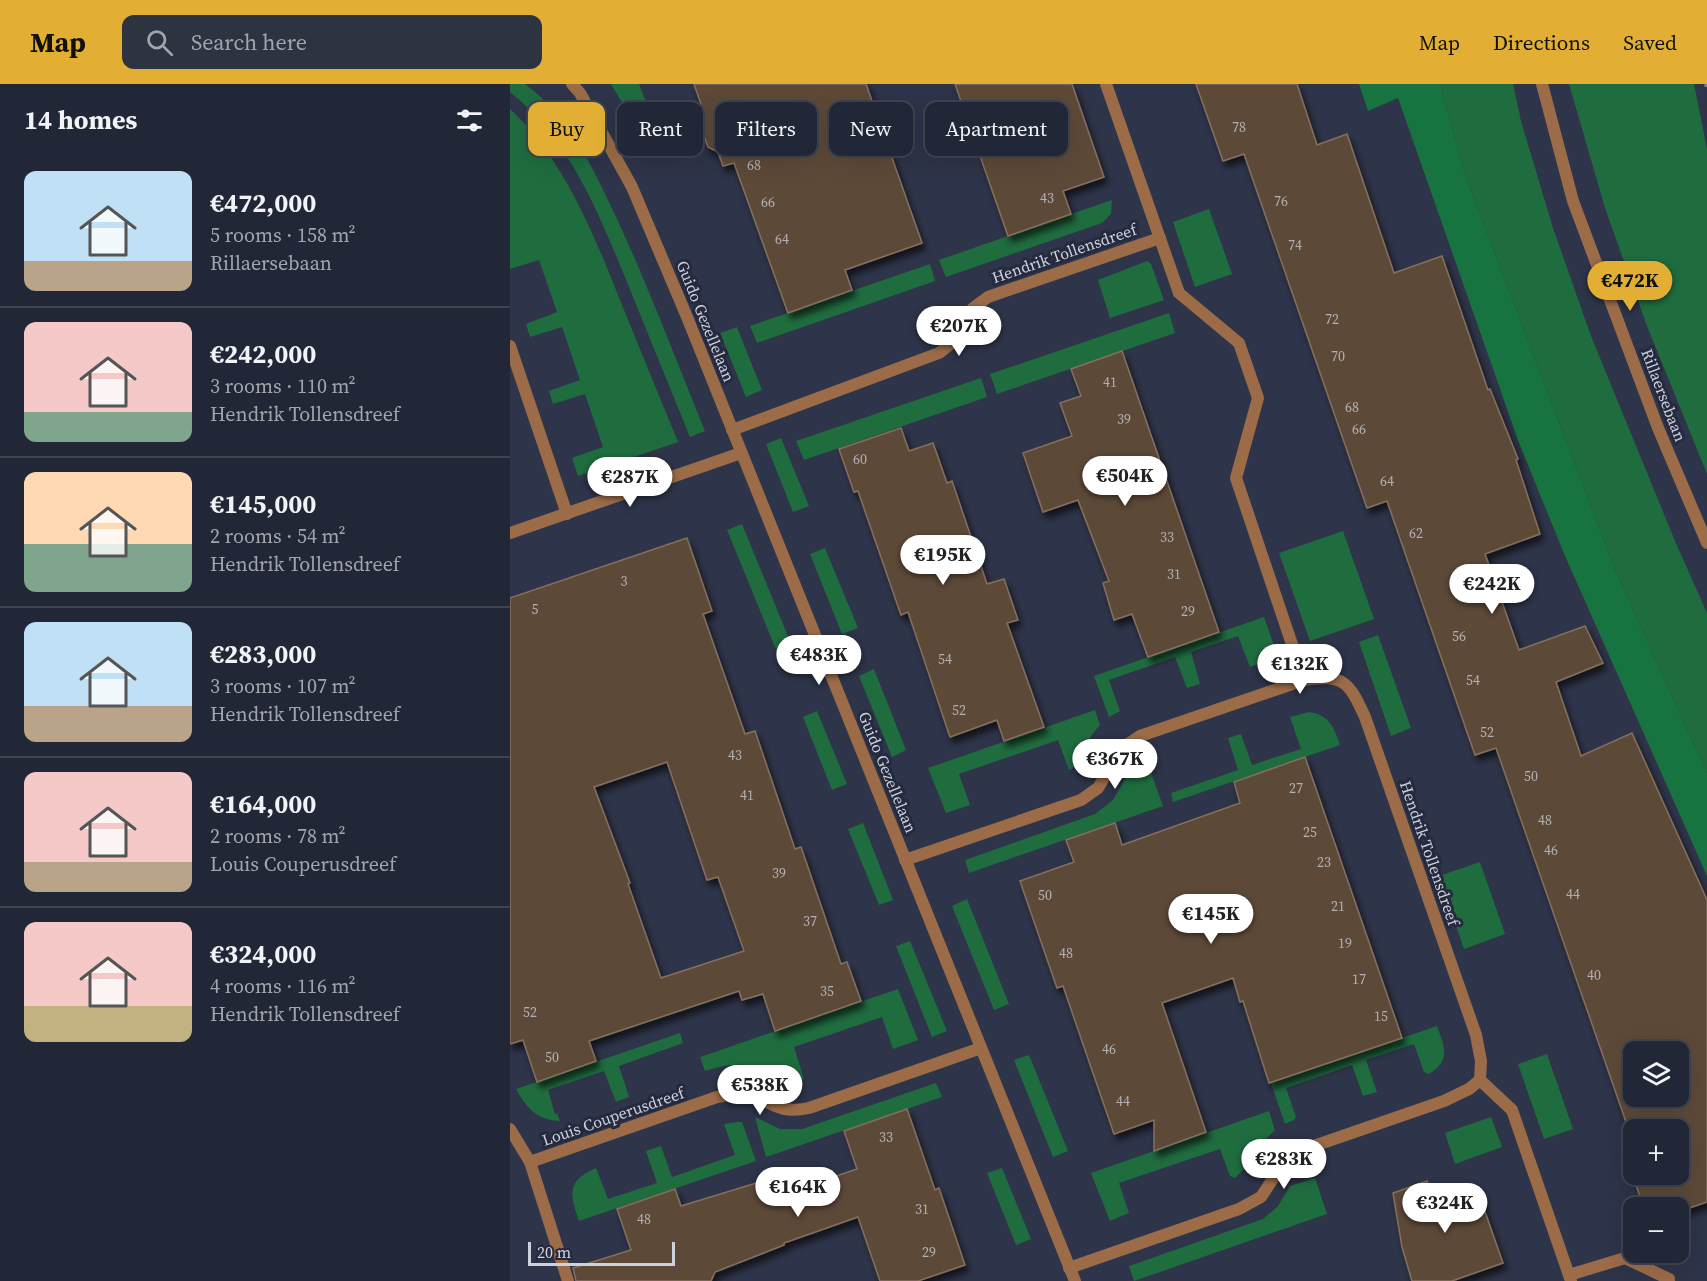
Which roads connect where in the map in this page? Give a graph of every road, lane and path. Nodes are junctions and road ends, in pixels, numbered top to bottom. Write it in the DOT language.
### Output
graph roads {
  1 [pos="572,84"];
  2 [pos="1106,84"];
  3 [pos="1542,84"];
  4 [pos="1706,84"];
  5 [pos="1707,90"];
  6 [pos="1160,238"];
  7 [pos="510,346"];
  8 [pos="732,430"];
  9 [pos="741,453"];
  10 [pos="567,514"];
  11 [pos="510,533"];
  12 [pos="1707,543"];
  13 [pos="1304,680"];
  14 [pos="905,860"];
  15 [pos="981,1048"];
  16 [pos="1480,1080"];
  17 [pos="510,1130"];
  18 [pos="530,1162"];
  19 [pos="1070,1268"];
  20 [pos="1570,1278"];
  21 [pos="568,1281"];
  22 [pos="1075,1281"];
  23 [pos="1669,1281"];
  1 -- 8 [label="street, Guido Gezellelaan"];
  2 -- 6 [label="street, Hendrik Tollensdreef"];
  3 -- 12 [label="street, Rillaersebaan"];
  4 -- 5 [label="path"];
  6 -- 8 [label="street, Hendrik Tollensdreef"];
  6 -- 13 [label="street, Hendrik Tollensdreef"];
  7 -- 10 [label="street"];
  8 -- 9 [label="street, Guido Gezellelaan"];
  9 -- 10 [label="street"];
  9 -- 14 [label="street, Guido Gezellelaan"];
  10 -- 11 [label="street"];
  13 -- 14 [label="street, Hendrik Tollensdreef"];
  13 -- 16 [label="street, Hendrik Tollensdreef"];
  14 -- 15 [label="street, Guido Gezellelaan"];
  15 -- 18 [label="street, Louis Couperusdreef"];
  15 -- 19 [label="street, Guido Gezellelaan"];
  16 -- 19 [label="street"];
  16 -- 20 [label="street"];
  17 -- 18 [label="street, Louis Couperusdreef"];
  18 -- 21 [label="street, Louis Couperusdreef"];
  19 -- 22 [label="street, Guido Gezellelaan"];
  20 -- 23 [label="street"];
}
